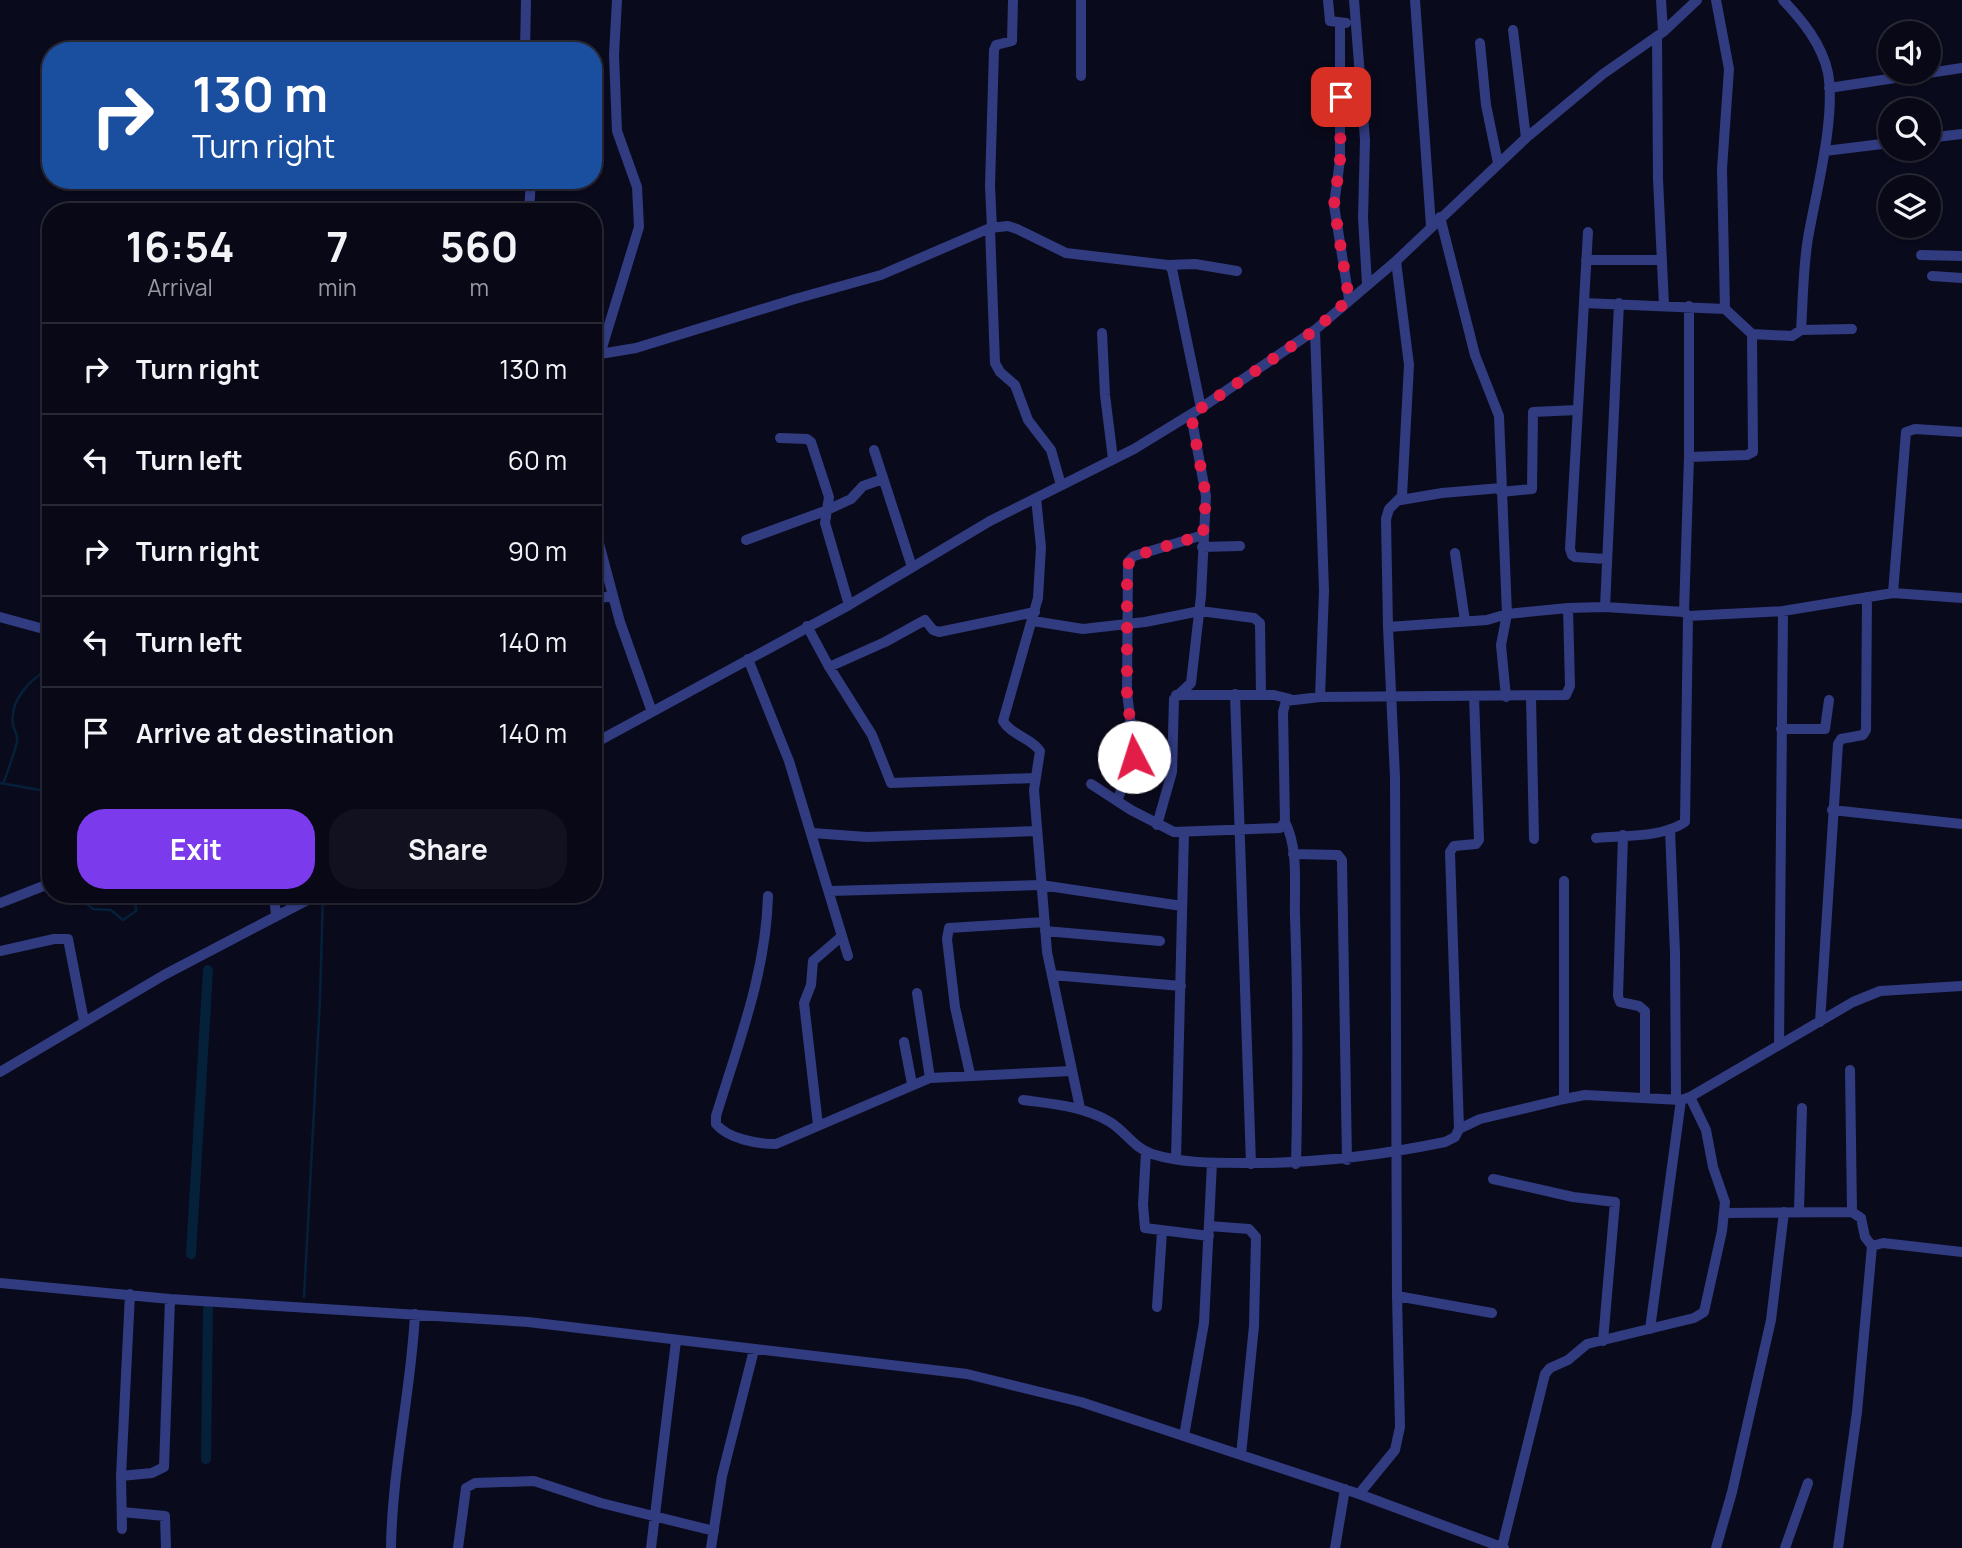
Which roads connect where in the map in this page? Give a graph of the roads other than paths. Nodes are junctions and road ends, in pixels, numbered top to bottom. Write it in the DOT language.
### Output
graph roads {
  1 [pos="526,0"];
  2 [pos="617,0"];
  3 [pos="1013,0"];
  4 [pos="1081,0"];
  5 [pos="1328,0"];
  6 [pos="1354,0"];
  7 [pos="1415,0"];
  8 [pos="1661,0"];
  9 [pos="1697,0"];
  10 [pos="1716,0"];
  11 [pos="1783,0"];
  12 [pos="1340,23"];
  13 [pos="1356,23"];
  14 [pos="1513,30"];
  15 [pos="1660,34"];
  16 [pos="525,42"];
  17 [pos="1480,43"];
  18 [pos="1962,68"];
  19 [pos="1081,76"];
  20 [pos="1829,88"];
  21 [pos="1962,134"];
  22 [pos="1941,136"];
  23 [pos="1526,138"];
  24 [pos="1878,144"];
  25 [pos="1825,150"];
  26 [pos="1498,163"];
  27 [pos="1440,217"];
  28 [pos="1431,226"];
  29 [pos="991,228"];
  30 [pos="1588,232"];
  31 [pos="1921,255"];
  32 [pos="1962,256"];
  33 [pos="1586,260"];
  34 [pos="1662,260"];
  35 [pos="1396,261"];
  36 [pos="1168,264"];
  37 [pos="1237,271"];
  38 [pos="1932,276"];
  39 [pos="1962,278"];
  40 [pos="1367,283"];
  41 [pos="1349,299"];
  42 [pos="1584,303"];
  43 [pos="1619,303"];
  44 [pos="1664,305"];
  45 [pos="1689,306"];
  46 [pos="1725,309"];
  47 [pos="1852,329"];
  48 [pos="1315,330"];
  49 [pos="1801,330"];
  50 [pos="1102,333"];
  51 [pos="1752,334"];
  52 [pos="602,339"];
  53 [pos="602,351"];
  54 [pos="1201,408"];
  55 [pos="1577,410"];
  56 [pos="1191,415"];
  57 [pos="1962,432"];
  58 [pos="780,438"];
  59 [pos="874,450"];
  60 [pos="1689,457"];
  61 [pos="1113,459"];
  62 [pos="883,479"];
  63 [pos="1060,485"];
  64 [pos="1501,490"];
  65 [pos="1036,498"];
  66 [pos="1401,500"];
  67 [pos="825,511"];
  68 [pos="1203,535"];
  69 [pos="746,540"];
  70 [pos="1240,546"];
  71 [pos="1202,547"];
  72 [pos="1455,553"];
  73 [pos="1606,559"];
  74 [pos="602,566"];
  75 [pos="912,568"];
  76 [pos="1893,593"];
  77 [pos="613,596"];
  78 [pos="1867,597"];
  79 [pos="602,598"];
  80 [pos="1962,598"];
  81 [pos="849,605"];
  82 [pos="1605,607"];
  83 [pos="1568,608"];
  84 [pos="1199,611"];
  85 [pos="1783,611"];
  86 [pos="1507,614"];
  87 [pos="1686,614"];
  88 [pos="0,617"];
  89 [pos="1034,617"];
  90 [pos="1465,621"];
  91 [pos="1128,624"];
  92 [pos="807,626"];
  93 [pos="1388,627"];
  94 [pos="42,629"];
  95 [pos="748,659"];
  96 [pos="829,667"];
  97 [pos="1236,694"];
  98 [pos="1261,694"];
  99 [pos="1176,695"];
  100 [pos="1474,696"];
  101 [pos="1506,696"];
  102 [pos="1531,696"];
  103 [pos="1320,697"];
  104 [pos="1392,697"];
  105 [pos="1290,699"];
  106 [pos="1829,700"];
  107 [pos="652,712"];
  108 [pos="1781,729"];
  109 [pos="602,739"];
  110 [pos="1035,778"];
  111 [pos="1091,784"];
  112 [pos="1117,802"];
  113 [pos="1832,810"];
  114 [pos="1285,822"];
  115 [pos="1962,824"];
  116 [pos="1157,825"];
  117 [pos="1670,829"];
  118 [pos="1240,830"];
  119 [pos="1037,831"];
  120 [pos="811,833"];
  121 [pos="1184,833"];
  122 [pos="1623,835"];
  123 [pos="1596,838"];
  124 [pos="1535,839"];
  125 [pos="1293,855"];
  126 [pos="1564,881"];
  127 [pos="1041,885"];
  128 [pos="42,887"];
  129 [pos="829,891"];
  130 [pos="768,896"];
  131 [pos="0,903"];
  132 [pos="275,903"];
  133 [pos="301,903"];
  134 [pos="1182,906"];
  135 [pos="276,916"];
  136 [pos="1045,927"];
  137 [pos="842,936"];
  138 [pos="1160,941"];
  139 [pos="0,951"];
  140 [pos="848,956"];
  141 [pos="1052,975"];
  142 [pos="1181,986"];
  143 [pos="1962,986"];
  144 [pos="917,993"];
  145 [pos="84,1021"];
  146 [pos="1820,1022"];
  147 [pos="904,1042"];
  148 [pos="1779,1045"];
  149 [pos="1850,1070"];
  150 [pos="1071,1072"];
  151 [pos="0,1073"];
  152 [pos="970,1074"];
  153 [pos="930,1078"];
  154 [pos="912,1084"];
  155 [pos="1645,1098"];
  156 [pos="1564,1099"];
  157 [pos="1682,1099"];
  158 [pos="1023,1100"];
  159 [pos="1080,1108"];
  160 [pos="1802,1108"];
  161 [pos="818,1125"];
  162 [pos="1460,1129"];
  163 [pos="1146,1152"];
  164 [pos="1397,1152"];
  165 [pos="1177,1159"];
  166 [pos="1347,1160"];
  167 [pos="1212,1163"];
  168 [pos="1251,1164"];
  169 [pos="1296,1164"];
  170 [pos="1493,1179"];
  171 [pos="1799,1210"];
  172 [pos="1784,1212"];
  173 [pos="1852,1212"];
  174 [pos="1726,1213"];
  175 [pos="1209,1231"];
  176 [pos="1162,1232"];
  177 [pos="1872,1246"];
  178 [pos="1962,1252"];
  179 [pos="0,1283"];
  180 [pos="130,1294"];
  181 [pos="1397,1296"];
  182 [pos="170,1299"];
  183 [pos="1157,1307"];
  184 [pos="1492,1313"];
  185 [pos="415,1314"];
  186 [pos="1650,1329"];
  187 [pos="676,1341"];
  188 [pos="1603,1341"];
  189 [pos="754,1350"];
  190 [pos="1184,1436"];
  191 [pos="1241,1455"];
  192 [pos="121,1476"];
  193 [pos="1808,1483"];
  194 [pos="1345,1489"];
  195 [pos="1359,1494"];
  196 [pos="122,1512"];
  197 [pos="655,1516"];
  198 [pos="122,1529"];
  199 [pos="714,1531"];
  200 [pos="166,1548"];
  201 [pos="391,1548"];
  202 [pos="458,1548"];
  203 [pos="651,1548"];
  204 [pos="711,1548"];
  205 [pos="1335,1548"];
  206 [pos="1503,1548"];
  207 [pos="1716,1548"];
  208 [pos="1785,1548"];
  209 [pos="1838,1548"];
  1 -- 16 [label="street"];
  2 -- 52 [label="street"];
  3 -- 29 [label="street"];
  4 -- 19 [label="street"];
  5 -- 12 [label="street"];
  6 -- 13 [label="street"];
  7 -- 28 [label="street"];
  8 -- 15 [label="street"];
  9 -- 15 [label="street"];
  10 -- 46 [label="street"];
  11 -- 20 [label="street"];
  12 -- 13 [label="street"];
  12 -- 41 [label="street"];
  13 -- 40 [label="street"];
  14 -- 23 [label="street"];
  15 -- 23 [label="street"];
  15 -- 34 [label="street"];
  17 -- 26 [label="street"];
  18 -- 20 [label="street"];
  20 -- 25 [label="street"];
  21 -- 22 [label="street"];
  23 -- 26 [label="street"];
  24 -- 25 [label="street"];
  25 -- 49 [label="street"];
  26 -- 27 [label="street"];
  27 -- 28 [label="street"];
  27 -- 64 [label="street"];
  28 -- 35 [label="street"];
  29 -- 36 [label="street"];
  29 -- 53 [label="street"];
  29 -- 63 [label="street"];
  30 -- 33 [label="street"];
  31 -- 32 [label="street"];
  33 -- 34 [label="street"];
  33 -- 42 [label="street"];
  34 -- 44 [label="street"];
  35 -- 40 [label="street"];
  35 -- 66 [label="street"];
  36 -- 37 [label="street"];
  36 -- 54 [label="street"];
  38 -- 39 [label="street"];
  40 -- 41 [label="street"];
  41 -- 48 [label="street"];
  42 -- 43 [label="street"];
  42 -- 55 [label="street"];
  43 -- 44 [label="street"];
  43 -- 73 [label="street"];
  44 -- 45 [label="street"];
  45 -- 46 [label="street"];
  45 -- 60 [label="street"];
  46 -- 51 [label="street"];
  47 -- 49 [label="street"];
  48 -- 54 [label="street"];
  48 -- 103 [label="street"];
  49 -- 51 [label="street"];
  50 -- 61 [label="street"];
  51 -- 60 [label="street"];
  54 -- 56 [label="street"];
  55 -- 64 [label="street"];
  55 -- 73 [label="street"];
  56 -- 61 [label="street"];
  56 -- 68 [label="street"];
  57 -- 76 [label="street"];
  58 -- 67 [label="street"];
  59 -- 62 [label="street"];
  60 -- 87 [label="street"];
  61 -- 63 [label="street"];
  62 -- 67 [label="street"];
  62 -- 75 [label="street"];
  63 -- 65 [label="street"];
  64 -- 66 [label="street"];
  64 -- 86 [label="street"];
  65 -- 75 [label="street"];
  65 -- 89 [label="street"];
  66 -- 93 [label="street"];
  67 -- 69 [label="street"];
  67 -- 81 [label="street"];
  68 -- 71 [label="street"];
  68 -- 91 [label="street"];
  70 -- 71 [label="street"];
  71 -- 84 [label="street"];
  72 -- 90 [label="street"];
  73 -- 82 [label="street"];
  74 -- 77 [label="street"];
  75 -- 81 [label="street"];
  76 -- 78 [label="street"];
  76 -- 80 [label="street"];
  77 -- 79 [label="street"];
  77 -- 107 [label="street"];
  78 -- 85 [label="street"];
  78 -- 113 [label="street"];
  81 -- 92 [label="street"];
  82 -- 83 [label="street"];
  82 -- 87 [label="street"];
  83 -- 86 [label="street"];
  83 -- 102 [label="street"];
  84 -- 91 [label="street"];
  84 -- 98 [label="street"];
  84 -- 99 [label="street"];
  85 -- 87 [label="street"];
  85 -- 108 [label="street"];
  86 -- 90 [label="street"];
  86 -- 101 [label="street"];
  87 -- 117 [label="street"];
  88 -- 94 [label="street"];
  89 -- 91 [label="street"];
  89 -- 96 [label="street"];
  89 -- 110 [label="street"];
  90 -- 93 [label="street"];
  91 -- 112 [label="street"];
  92 -- 95 [label="street"];
  92 -- 96 [label="street"];
  93 -- 104 [label="street"];
  95 -- 107 [label="street"];
  95 -- 120 [label="street"];
  96 -- 110 [label="street"];
  97 -- 98 [label="street"];
  97 -- 99 [label="street"];
  97 -- 118 [label="street"];
  98 -- 105 [label="street"];
  99 -- 116 [label="street"];
  100 -- 101 [label="street"];
  100 -- 104 [label="street"];
  100 -- 162 [label="street"];
  101 -- 102 [label="street"];
  102 -- 124 [label="street"];
  103 -- 104 [label="street"];
  103 -- 105 [label="street"];
  104 -- 164 [label="street"];
  105 -- 114 [label="street"];
  106 -- 108 [label="street"];
  107 -- 109 [label="street"];
  108 -- 148 [label="street"];
  110 -- 119 [label="street"];
  111 -- 112 [label="street"];
  112 -- 116 [label="street"];
  113 -- 115 [label="street"];
  113 -- 146 [label="street"];
  114 -- 118 [label="street"];
  114 -- 125 [label="street"];
  116 -- 121 [label="street"];
  117 -- 122 [label="street"];
  117 -- 157 [label="street"];
  118 -- 121 [label="street"];
  118 -- 168 [label="street"];
  119 -- 120 [label="street"];
  119 -- 127 [label="street"];
  120 -- 129 [label="street"];
  121 -- 134 [label="street"];
  122 -- 123 [label="street"];
  122 -- 155 [label="street"];
  125 -- 166 [label="street"];
  125 -- 169 [label="street"];
  126 -- 156 [label="street"];
  127 -- 129 [label="street"];
  127 -- 134 [label="street"];
  127 -- 136 [label="street"];
  128 -- 131 [label="street"];
  129 -- 137 [label="street"];
  130 -- 161 [label="street"];
  132 -- 135 [label="street"];
  133 -- 135 [label="street"];
  134 -- 142 [label="street"];
  135 -- 145 [label="street"];
  136 -- 138 [label="street"];
  136 -- 141 [label="street"];
  136 -- 152 [label="street"];
  137 -- 140 [label="street"];
  137 -- 161 [label="street"];
  139 -- 145 [label="street"];
  141 -- 142 [label="street"];
  141 -- 150 [label="street"];
  142 -- 165 [label="street"];
  143 -- 146 [label="street"];
  144 -- 153 [label="street"];
  145 -- 151 [label="street"];
  146 -- 148 [label="street"];
  147 -- 154 [label="street"];
  148 -- 157 [label="street"];
  149 -- 173 [label="street"];
  150 -- 152 [label="street"];
  150 -- 159 [label="street"];
  152 -- 153 [label="street"];
  153 -- 154 [label="street"];
  154 -- 161 [label="street"];
  155 -- 156 [label="street"];
  155 -- 157 [label="street"];
  156 -- 162 [label="street"];
  157 -- 174 [label="street"];
  157 -- 186 [label="street"];
  158 -- 159 [label="street"];
  159 -- 163 [label="street"];
  160 -- 171 [label="street"];
  162 -- 164 [label="street"];
  163 -- 165 [label="street"];
  163 -- 176 [label="street"];
  164 -- 166 [label="street"];
  164 -- 181 [label="street"];
  165 -- 167 [label="street"];
  166 -- 169 [label="street"];
  167 -- 168 [label="street"];
  167 -- 175 [label="street"];
  168 -- 169 [label="street"];
  170 -- 188 [label="street"];
  171 -- 172 [label="street"];
  171 -- 173 [label="street"];
  172 -- 174 [label="street"];
  172 -- 207 [label="street"];
  173 -- 177 [label="street"];
  174 -- 186 [label="street"];
  175 -- 176 [label="street"];
  175 -- 190 [label="street"];
  175 -- 191 [label="street"];
  176 -- 183 [label="street"];
  177 -- 178 [label="street"];
  177 -- 209 [label="street"];
  179 -- 180 [label="street"];
  180 -- 182 [label="street"];
  180 -- 192 [label="street"];
  181 -- 184 [label="street"];
  181 -- 195 [label="street"];
  182 -- 185 [label="street"];
  182 -- 192 [label="street"];
  185 -- 187 [label="street"];
  185 -- 201 [label="street"];
  186 -- 188 [label="street"];
  187 -- 189 [label="street"];
  187 -- 197 [label="street"];
  188 -- 206 [label="street"];
  189 -- 190 [label="street"];
  189 -- 199 [label="street"];
  190 -- 191 [label="street"];
  191 -- 194 [label="street"];
  192 -- 196 [label="street"];
  193 -- 208 [label="street"];
  194 -- 195 [label="street"];
  194 -- 205 [label="street"];
  195 -- 206 [label="street"];
  196 -- 198 [label="street"];
  196 -- 200 [label="street"];
  197 -- 199 [label="street"];
  197 -- 202 [label="street"];
  197 -- 203 [label="street"];
  199 -- 204 [label="street"];
}
